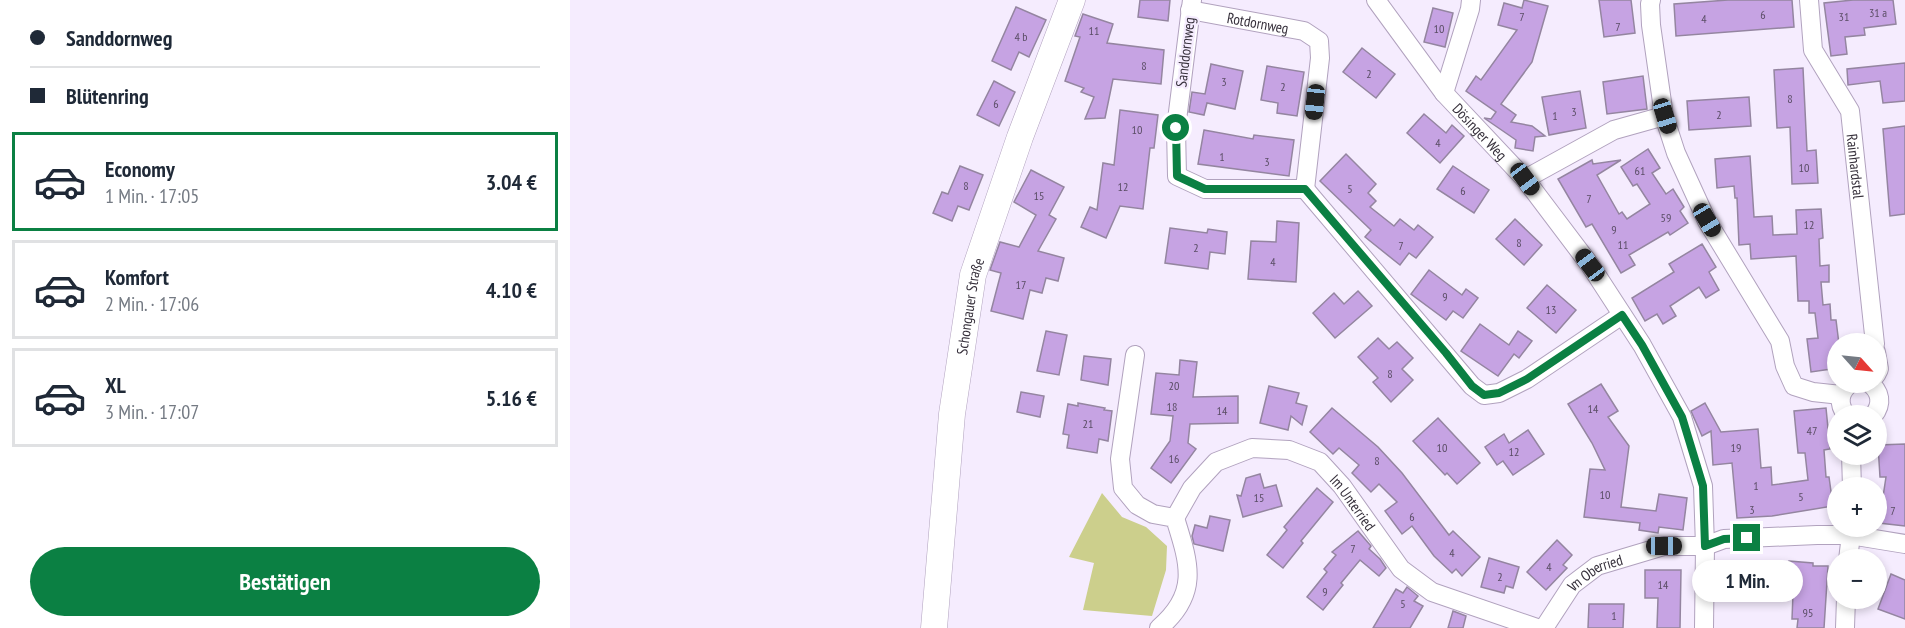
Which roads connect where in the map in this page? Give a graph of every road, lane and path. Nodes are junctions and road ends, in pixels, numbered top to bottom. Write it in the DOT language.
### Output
graph roads {
  1 [pos="1072,0"];
  2 [pos="1376,0"];
  3 [pos="1651,0"];
  4 [pos="1809,0"];
  5 [pos="1471,4"];
  6 [pos="1191,5"];
  7 [pos="1444,93"];
  8 [pos="1665,116"];
  9 [pos="1525,179"];
  10 [pos="1305,189"];
  11 [pos="1622,315"];
  12 [pos="1874,333"];
  13 [pos="1135,355"];
  14 [pos="1827,391"];
  15 [pos="1174,518"];
  16 [pos="1827,533"];
  17 [pos="1876,537"];
  18 [pos="1905,544"];
  19 [pos="1705,546"];
  20 [pos="1846,609"];
  21 [pos="934,628"];
  22 [pos="1159,628"];
  23 [pos="1537,628"];
  24 [pos="1544,628"];
  25 [pos="1704,628"];
  26 [pos="1845,628"];
  1 -- 21 [label="main road, Schongauer Straße"];
  2 -- 7 [label="street, Dösinger Weg"];
  3 -- 8 [label="street"];
  4 -- 12 [label="street, Rainhardstal"];
  5 -- 7 [label="street"];
  6 -- 10 [label="street, Rotdornweg"];
  6 -- 10 [label="street, Sanddornweg"];
  7 -- 9 [label="street, Dösinger Weg"];
  8 -- 9 [label="street"];
  8 -- 14 [label="street"];
  9 -- 11 [label="street, Dösinger Weg"];
  10 -- 11 [label="street"];
  11 -- 19 [label="street, Dösinger Weg"];
  13 -- 15 [label="street"];
  15 -- 22 [label="street"];
  15 -- 23 [label="street, Im Unterried"];
  16 -- 19 [label="street, Im Oberried"];
  17 -- 18 [label="street, Im Oberried"];
  19 -- 24 [label="street, Im Oberried"];
  19 -- 25 [label="street, Dösinger Weg"];
  20 -- 26 [label="street"];
}
